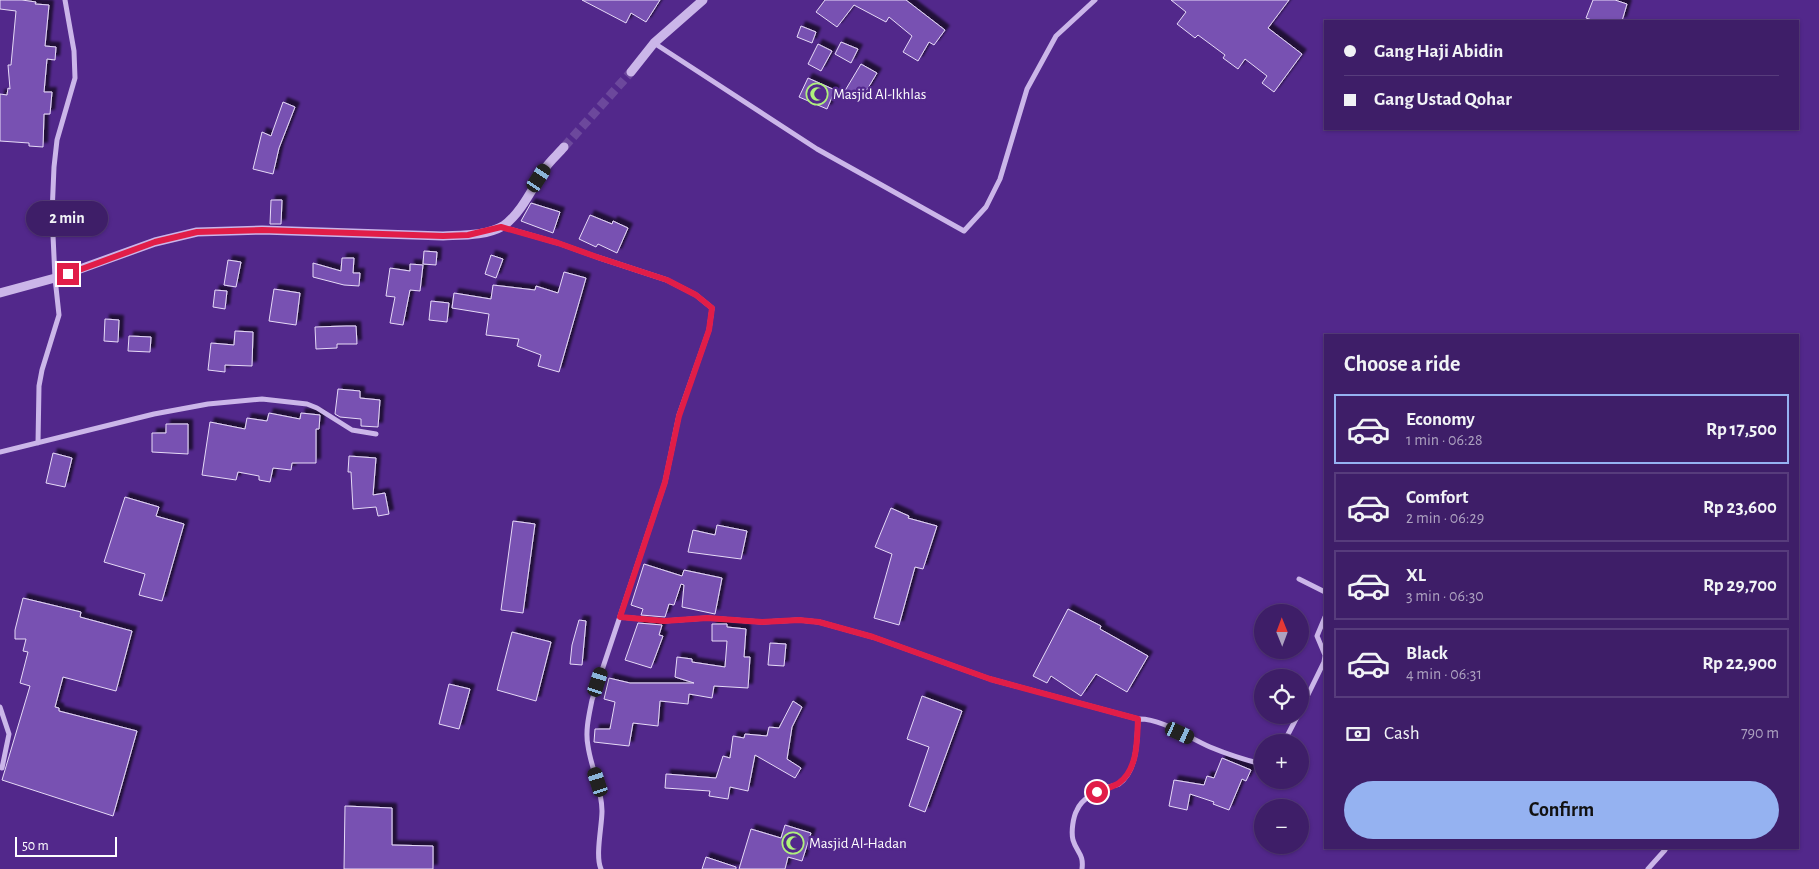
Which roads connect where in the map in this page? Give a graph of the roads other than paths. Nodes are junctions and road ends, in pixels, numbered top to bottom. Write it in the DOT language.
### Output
graph roads {
  1 [pos="65,0"];
  2 [pos="703,0"];
  3 [pos="1094,0"];
  4 [pos="654,44"];
  5 [pos="631,72"];
  6 [pos="564,147"];
  7 [pos="501,227"];
  8 [pos="55,278"];
  9 [pos="0,293"];
  10 [pos="376,434"];
  11 [pos="38,443"];
  12 [pos="0,452"];
  13 [pos="1299,579"];
  14 [pos="1324,592"];
  15 [pos="620,617"];
  16 [pos="1324,619"];
  17 [pos="1324,654"];
  18 [pos="1324,659"];
  19 [pos="1309,693"];
  20 [pos="0,707"];
  21 [pos="1138,719"];
  22 [pos="1254,761"];
  23 [pos="2,768"];
  24 [pos="1666,849"];
  25 [pos="601,869"];
  26 [pos="1082,869"];
  27 [pos="1648,869"];
  1 -- 8 [label="street"];
  2 -- 4 [label="street"];
  3 -- 4 [label="street"];
  4 -- 5 [label="street"];
  6 -- 7 [label="street"];
  7 -- 8 [label="street"];
  7 -- 15 [label="street"];
  8 -- 9 [label="street"];
  8 -- 11 [label="street"];
  10 -- 11 [label="street"];
  11 -- 12 [label="street"];
  13 -- 14 [label="street"];
  15 -- 21 [label="street"];
  15 -- 25 [label="street"];
  16 -- 17 [label="street"];
  18 -- 19 [label="street"];
  20 -- 23 [label="street"];
  21 -- 22 [label="street"];
  21 -- 26 [label="street"];
  24 -- 27 [label="street"];
}
